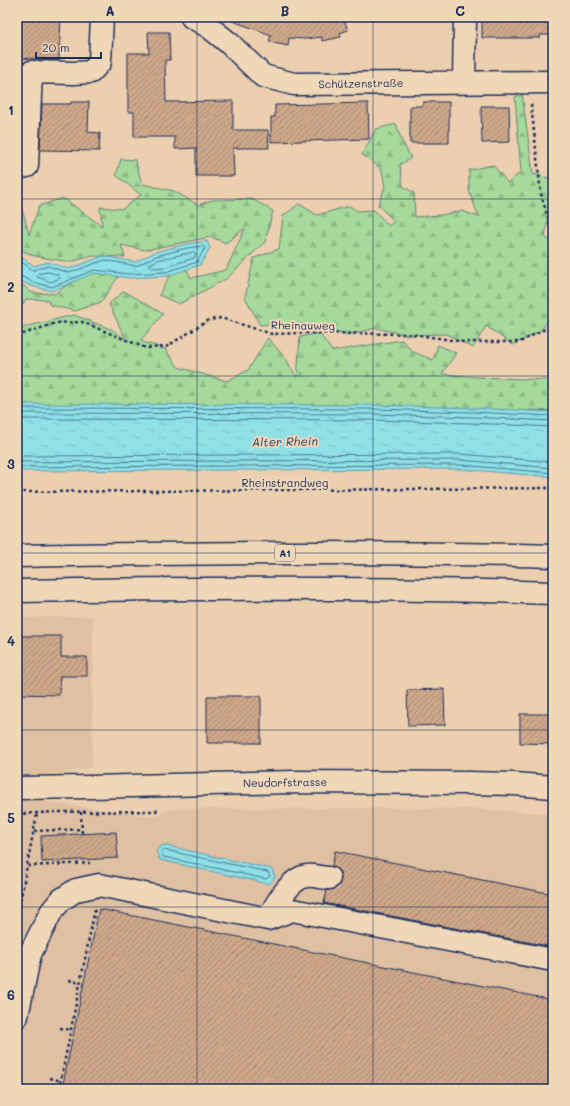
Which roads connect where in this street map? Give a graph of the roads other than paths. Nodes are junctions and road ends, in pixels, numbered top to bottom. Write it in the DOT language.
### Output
graph roads {
  1 [pos="102,17"];
  2 [pos="192,17"];
  3 [pos="464,17"];
  4 [pos="464,82"];
  5 [pos="553,82"];
  6 [pos="17,168"];
  7 [pos="17,556"];
  8 [pos="553,556"];
  9 [pos="17,591"];
  10 [pos="553,592"];
  11 [pos="553,787"];
  12 [pos="17,788"];
  13 [pos="329,878"];
  14 [pos="268,919"];
  15 [pos="553,960"];
  16 [pos="17,1016"];
  1 -- 6 [label="main road"];
  2 -- 4 [label="main road, Schützenstraße"];
  3 -- 4 [label="main road"];
  4 -- 5 [label="main road, Schützenstraße"];
  7 -- 8 [label="main road, A1"];
  9 -- 10 [label="main road"];
  11 -- 12 [label="main road, Neudorfstrasse"];
  13 -- 14 [label="main road"];
  14 -- 15 [label="main road"];
  14 -- 16 [label="main road"];
}
